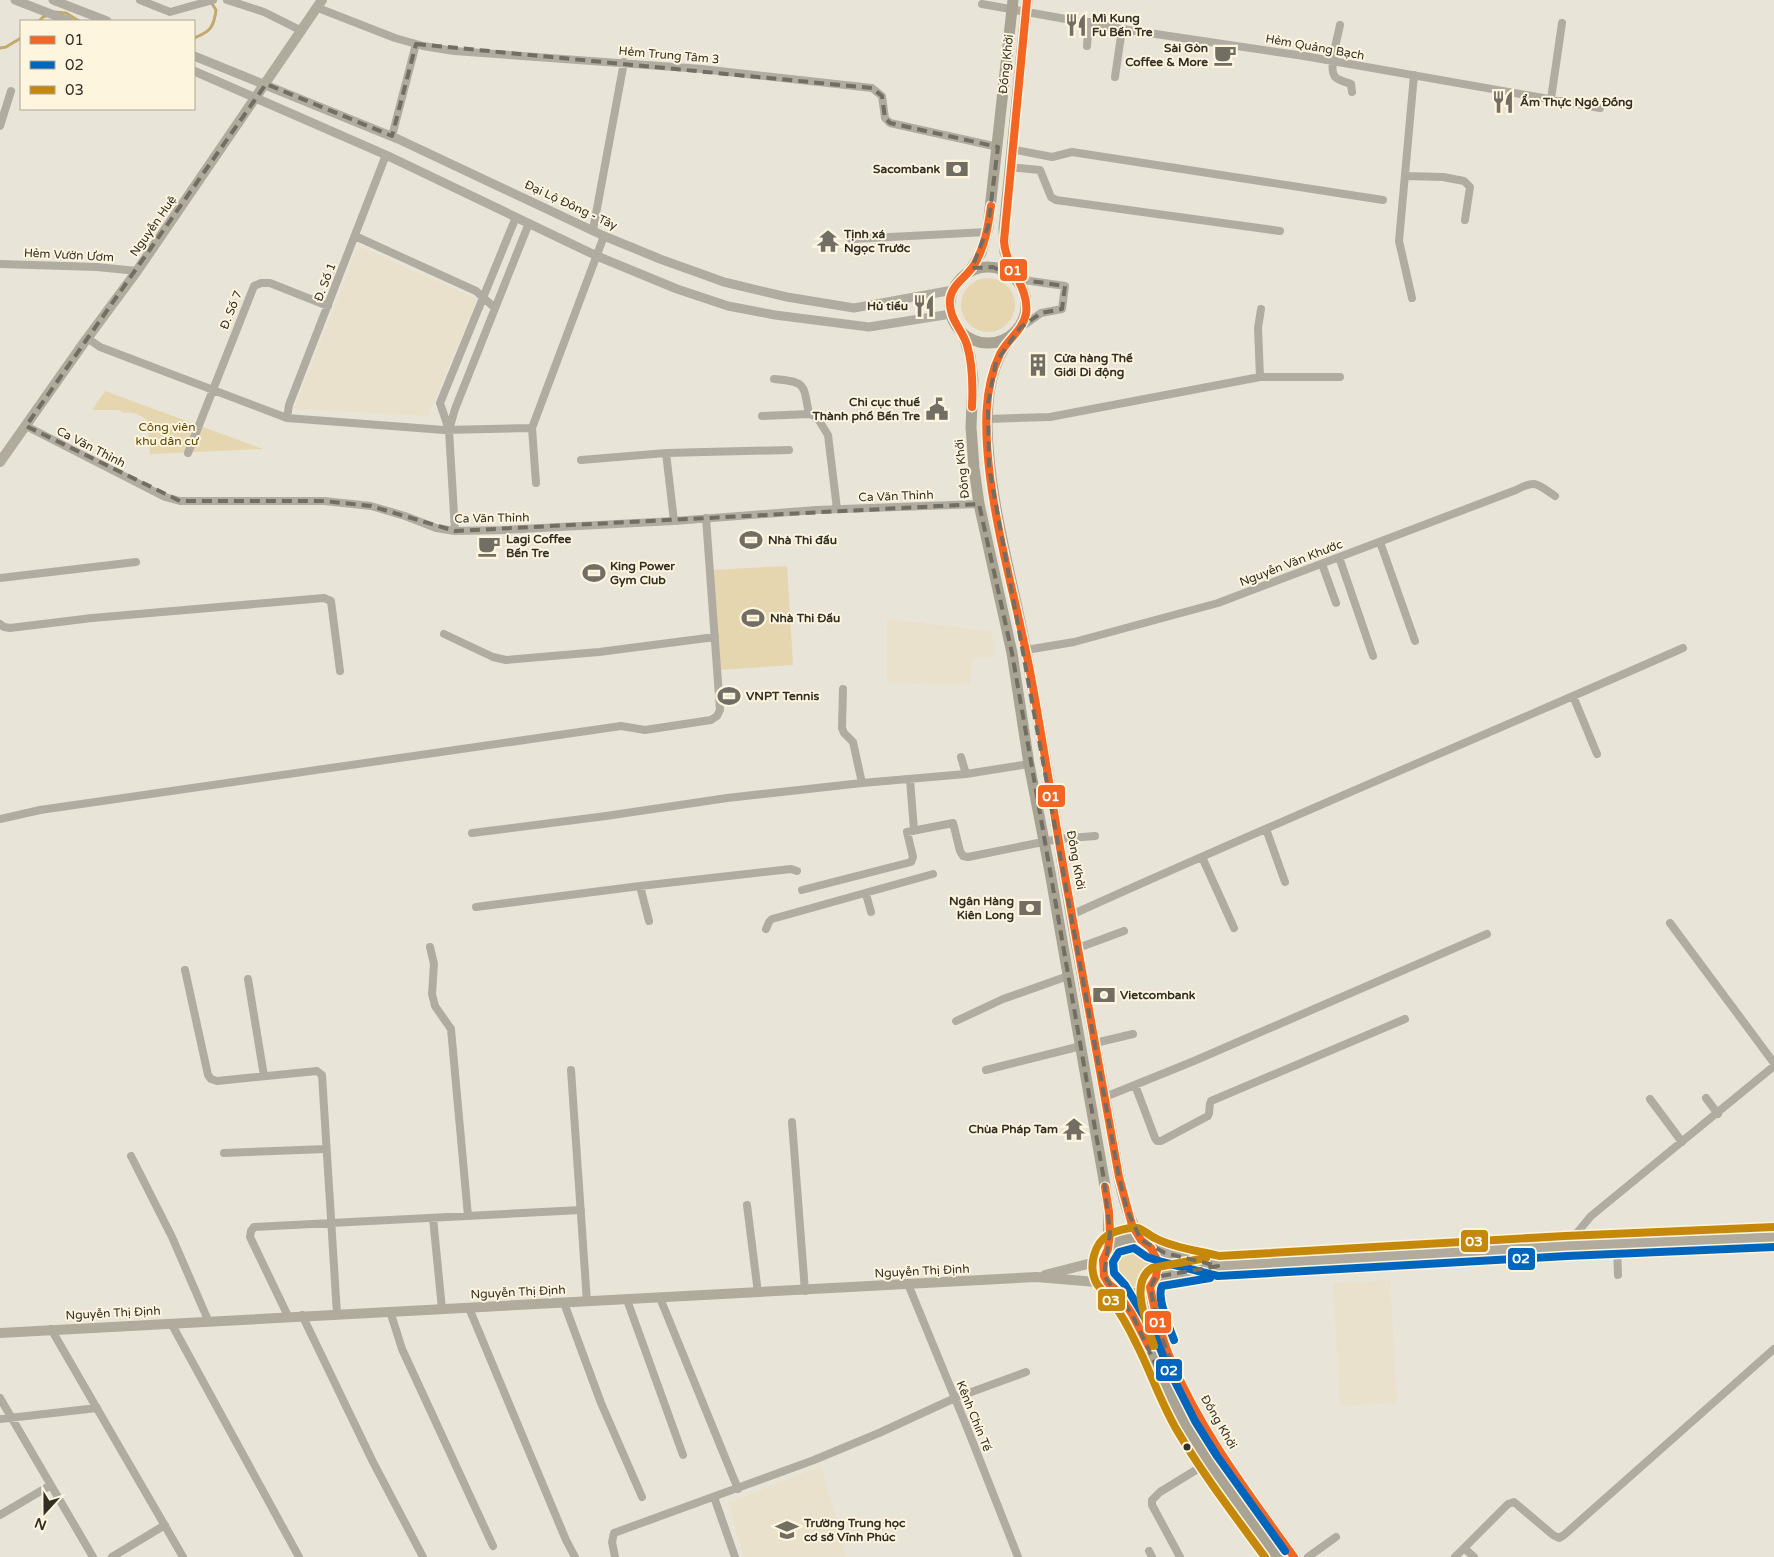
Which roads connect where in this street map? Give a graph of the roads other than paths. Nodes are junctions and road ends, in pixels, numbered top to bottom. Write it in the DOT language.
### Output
graph roads {
  1 [pos="14,0"];
  2 [pos="53,0"];
  3 [pos="140,0"];
  4 [pos="210,0"];
  5 [pos="226,0"];
  6 [pos="320,4"];
  7 [pos="982,4"];
  8 [pos="1012,5"];
  9 [pos="1026,6"];
  10 [pos="66,20"];
  11 [pos="104,20"];
  12 [pos="1089,22"];
  13 [pos="1562,23"];
  14 [pos="1340,25"];
  15 [pos="1122,28"];
  16 [pos="302,31"];
  17 [pos="416,44"];
  18 [pos="1087,46"];
  19 [pos="195,56"];
  20 [pos="624,62"];
  21 [pos="1333,62"];
  22 [pos="195,71"];
  23 [pos="1414,75"];
  24 [pos="1115,77"];
  25 [pos="266,84"];
  26 [pos="11,91"];
  27 [pos="1352,92"];
  28 [pos="256,98"];
  29 [pos="1551,99"];
  30 [pos="1600,108"];
  31 [pos="0,126"];
  32 [pos="392,136"];
  33 [pos="998,147"];
  34 [pos="1011,149"];
  35 [pos="386,155"];
  36 [pos="1010,166"];
  37 [pos="1405,176"];
  38 [pos="1383,200"];
  39 [pos="516,217"];
  40 [pos="1465,220"];
  41 [pos="529,223"];
  42 [pos="593,230"];
  43 [pos="1280,231"];
  44 [pos="986,232"];
  45 [pos="355,236"];
  46 [pos="604,236"];
  47 [pos="851,238"];
  48 [pos="597,256"];
  49 [pos="0,264"];
  50 [pos="137,272"];
  51 [pos="969,272"];
  52 [pos="1017,279"];
  53 [pos="953,290"];
  54 [pos="484,296"];
  55 [pos="1412,298"];
  56 [pos="328,306"];
  57 [pos="495,308"];
  58 [pos="1261,309"];
  59 [pos="950,314"];
  60 [pos="1020,328"];
  61 [pos="963,334"];
  62 [pos="1011,337"];
  63 [pos="87,338"];
  64 [pos="1260,377"];
  65 [pos="1340,377"];
  66 [pos="774,379"];
  67 [pos="212,390"];
  68 [pos="809,414"];
  69 [pos="762,416"];
  70 [pos="287,418"];
  71 [pos="988,419"];
  72 [pos="26,426"];
  73 [pos="532,428"];
  74 [pos="449,430"];
  75 [pos="789,450"];
  76 [pos="188,453"];
  77 [pos="666,453"];
  78 [pos="581,460"];
  79 [pos="0,462"];
  80 [pos="536,483"];
  81 [pos="1554,496"];
  82 [pos="979,504"];
  83 [pos="837,509"];
  84 [pos="706,518"];
  85 [pos="674,521"];
  86 [pos="455,531"];
  87 [pos="1380,542"];
  88 [pos="1338,557"];
  89 [pos="136,562"];
  90 [pos="1322,564"];
  91 [pos="0,578"];
  92 [pos="1336,603"];
  93 [pos="0,624"];
  94 [pos="444,634"];
  95 [pos="714,637"];
  96 [pos="1415,641"];
  97 [pos="1683,648"];
  98 [pos="1026,650"];
  99 [pos="1373,656"];
  100 [pos="340,671"];
  101 [pos="843,689"];
  102 [pos="1573,696"];
  103 [pos="1597,754"];
  104 [pos="961,757"];
  105 [pos="1029,764"];
  106 [pos="966,774"];
  107 [pos="910,780"];
  108 [pos="862,783"];
  109 [pos="0,819"];
  110 [pos="1266,828"];
  111 [pos="914,830"];
  112 [pos="472,833"];
  113 [pos="1094,836"];
  114 [pos="1058,839"];
  115 [pos="1044,841"];
  116 [pos="1202,857"];
  117 [pos="796,871"];
  118 [pos="933,874"];
  119 [pos="1285,882"];
  120 [pos="640,886"];
  121 [pos="802,890"];
  122 [pos="866,894"];
  123 [pos="476,907"];
  124 [pos="870,912"];
  125 [pos="1072,916"];
  126 [pos="648,921"];
  127 [pos="1670,923"];
  128 [pos="1234,928"];
  129 [pos="766,929"];
  130 [pos="1124,931"];
  131 [pos="1486,934"];
  132 [pos="430,948"];
  133 [pos="1078,948"];
  134 [pos="185,970"];
  135 [pos="1068,976"];
  136 [pos="248,979"];
  137 [pos="1405,1019"];
  138 [pos="956,1021"];
  139 [pos="1133,1034"];
  140 [pos="1095,1043"];
  141 [pos="1081,1046"];
  142 [pos="1774,1064"];
  143 [pos="570,1070"];
  144 [pos="986,1070"];
  145 [pos="264,1076"];
  146 [pos="1135,1085"];
  147 [pos="1105,1097"];
  148 [pos="1706,1098"];
  149 [pos="1650,1100"];
  150 [pos="1718,1114"];
  151 [pos="792,1122"];
  152 [pos="1682,1142"];
  153 [pos="326,1149"];
  154 [pos="224,1153"];
  155 [pos="131,1156"];
  156 [pos="747,1205"];
  157 [pos="581,1210"];
  158 [pos="468,1216"];
  159 [pos="433,1218"];
  160 [pos="330,1223"];
  161 [pos="1774,1237"];
  162 [pos="1141,1240"];
  163 [pos="1617,1244"];
  164 [pos="1566,1246"];
  165 [pos="1152,1248"];
  166 [pos="1106,1254"];
  167 [pos="1218,1266"];
  168 [pos="1618,1275"];
  169 [pos="1036,1277"];
  170 [pos="1153,1282"];
  171 [pos="908,1284"];
  172 [pos="1112,1287"];
  173 [pos="805,1290"];
  174 [pos="758,1293"];
  175 [pos="660,1298"];
  176 [pos="628,1300"];
  177 [pos="587,1302"];
  178 [pos="564,1303"];
  179 [pos="469,1308"];
  180 [pos="442,1309"];
  181 [pos="390,1311"];
  182 [pos="337,1314"];
  183 [pos="302,1315"];
  184 [pos="288,1316"];
  185 [pos="208,1320"];
  186 [pos="171,1323"];
  187 [pos="51,1329"];
  188 [pos="0,1333"];
  189 [pos="1774,1349"];
  190 [pos="1173,1366"];
  191 [pos="1026,1372"];
  192 [pos="1159,1372"];
  193 [pos="0,1398"];
  194 [pos="955,1398"];
  195 [pos="97,1408"];
  196 [pos="11,1417"];
  197 [pos="0,1419"];
  198 [pos="683,1455"];
  199 [pos="1209,1462"];
  200 [pos="51,1485"];
  201 [pos="738,1488"];
  202 [pos="642,1497"];
  203 [pos="714,1497"];
  204 [pos="0,1515"];
  205 [pos="165,1525"];
  206 [pos="1336,1537"];
  207 [pos="493,1546"];
  208 [pos="1464,1548"];
  209 [pos="93,1557"];
  210 [pos="112,1557"];
  211 [pos="183,1557"];
  212 [pos="299,1557"];
  213 [pos="423,1557"];
  214 [pos="575,1557"];
  215 [pos="615,1557"];
  216 [pos="735,1557"];
  217 [pos="1018,1557"];
  218 [pos="1180,1557"];
  219 [pos="1277,1557"];
  220 [pos="1294,1557"];
  221 [pos="1308,1557"];
  222 [pos="1455,1557"];
  223 [pos="1474,1557"];
  1 -- 10 [label="street"];
  2 -- 11 [label="street"];
  3 -- 4 [label="street"];
  5 -- 16 [label="street"];
  6 -- 16 [label="main road, Nguyễn Huệ"];
  6 -- 17 [label="street, Hẻm Trung Tâm 3"];
  7 -- 8 [label="street, Hẻm Quảng Bạch"];
  8 -- 9 [label="street, Hẻm Quảng Bạch"];
  8 -- 33 [label="main road, Đồng Khởi"];
  9 -- 12 [label="street, Hẻm Quảng Bạch"];
  9 -- 34 [label="main road, Đồng Khởi"];
  12 -- 15 [label="street, Hẻm Quảng Bạch"];
  12 -- 18 [label="street"];
  13 -- 29 [label="street"];
  14 -- 21 [label="street"];
  15 -- 21 [label="street, Hẻm Quảng Bạch"];
  15 -- 24 [label="street"];
  16 -- 25 [label="main road, Nguyễn Huệ"];
  17 -- 20 [label="street, Hẻm Trung Tâm 3"];
  17 -- 32 [label="street"];
  19 -- 25 [label="street, Đại Lộ Đông - Tây"];
  20 -- 33 [label="street, Hẻm Trung Tâm 3"];
  20 -- 42 [label="street"];
  21 -- 23 [label="street, Hẻm Quảng Bạch"];
  21 -- 27 [label="street"];
  22 -- 28 [label="street"];
  23 -- 29 [label="street, Hẻm Quảng Bạch"];
  23 -- 37 [label="street"];
  25 -- 28 [label="main road, Nguyễn Huệ"];
  25 -- 32 [label="street, Đại Lộ Đông - Tây"];
  26 -- 31 [label="street"];
  28 -- 35 [label="street"];
  28 -- 50 [label="main road, Nguyễn Huệ"];
  29 -- 30 [label="street, Hẻm Quảng Bạch"];
  32 -- 42 [label="street, Đại Lộ Đông - Tây"];
  33 -- 44 [label="main road, Đồng Khởi"];
  34 -- 36 [label="main road, Đồng Khởi"];
  34 -- 38 [label="street"];
  35 -- 39 [label="street"];
  35 -- 45 [label="street, Đ. Số 1"];
  36 -- 43 [label="street"];
  36 -- 52 [label="main road, Đồng Khởi"];
  37 -- 40 [label="street"];
  37 -- 55 [label="street"];
  39 -- 41 [label="street"];
  39 -- 54 [label="street"];
  41 -- 48 [label="street"];
  41 -- 57 [label="street"];
  42 -- 46 [label="street, Đại Lộ Đông - Tây"];
  44 -- 47 [label="street"];
  44 -- 51 [label="main road, Đồng Khởi"];
  45 -- 54 [label="street"];
  45 -- 56 [label="street, Đ. Số 1"];
  46 -- 48 [label="street"];
  46 -- 53 [label="street, Đại Lộ Đông - Tây"];
  48 -- 59 [label="street"];
  48 -- 73 [label="street"];
  49 -- 50 [label="street, Hẻm Vườn Ươm"];
  50 -- 63 [label="main road, Nguyễn Huệ"];
  51 -- 52 [label="main road"];
  51 -- 53 [label="main road"];
  52 -- 60 [label="main road"];
  52 -- 60 [label="street"];
  53 -- 59 [label="main road"];
  54 -- 57 [label="street"];
  54 -- 74 [label="street"];
  56 -- 67 [label="street, Đ. Số 7"];
  56 -- 70 [label="street, Đ. Số 1"];
  57 -- 74 [label="street"];
  58 -- 64 [label="street"];
  59 -- 61 [label="main road"];
  60 -- 62 [label="main road"];
  61 -- 62 [label="main road"];
  61 -- 82 [label="main road, Đồng Khởi"];
  62 -- 71 [label="main road, Đồng Khởi"];
  63 -- 67 [label="street"];
  63 -- 72 [label="main road, Nguyễn Huệ"];
  64 -- 65 [label="street"];
  64 -- 71 [label="street"];
  66 -- 68 [label="street"];
  67 -- 70 [label="street"];
  67 -- 76 [label="street"];
  68 -- 69 [label="street"];
  68 -- 83 [label="street"];
  70 -- 74 [label="street"];
  71 -- 98 [label="main road, Đồng Khởi"];
  72 -- 79 [label="main road, Nguyễn Huệ"];
  72 -- 86 [label="street, Ca Văn Thỉnh"];
  73 -- 74 [label="street"];
  73 -- 80 [label="street"];
  74 -- 86 [label="street"];
  75 -- 77 [label="street"];
  77 -- 78 [label="street"];
  77 -- 85 [label="street"];
  81 -- 87 [label="street, Nguyễn Văn Khước"];
  82 -- 83 [label="street, Ca Văn Thỉnh"];
  82 -- 105 [label="main road, Đồng Khởi"];
  83 -- 84 [label="street, Ca Văn Thỉnh"];
  84 -- 85 [label="street, Ca Văn Thỉnh"];
  84 -- 95 [label="street"];
  85 -- 86 [label="street, Ca Văn Thỉnh"];
  87 -- 88 [label="street, Nguyễn Văn Khước"];
  87 -- 96 [label="street"];
  88 -- 90 [label="street, Nguyễn Văn Khước"];
  88 -- 99 [label="street"];
  89 -- 91 [label="street"];
  90 -- 92 [label="street"];
  90 -- 98 [label="street, Nguyễn Văn Khước"];
  93 -- 100 [label="street"];
  94 -- 95 [label="street"];
  95 -- 109 [label="street"];
  97 -- 102 [label="street"];
  98 -- 114 [label="main road, Đồng Khởi"];
  101 -- 108 [label="street"];
  102 -- 103 [label="street"];
  102 -- 110 [label="street"];
  104 -- 106 [label="street"];
  105 -- 106 [label="street"];
  105 -- 115 [label="main road, Đồng Khởi"];
  106 -- 107 [label="street"];
  107 -- 108 [label="street"];
  107 -- 111 [label="street"];
  108 -- 112 [label="street"];
  110 -- 116 [label="street"];
  110 -- 119 [label="street"];
  111 -- 115 [label="street"];
  111 -- 121 [label="street"];
  113 -- 114 [label="street"];
  114 -- 115 [label="street"];
  114 -- 125 [label="main road, Đồng Khởi"];
  115 -- 135 [label="main road, Đồng Khởi"];
  116 -- 125 [label="street"];
  116 -- 128 [label="street"];
  117 -- 120 [label="street"];
  118 -- 122 [label="street"];
  120 -- 123 [label="street"];
  120 -- 126 [label="street"];
  122 -- 124 [label="street"];
  122 -- 129 [label="street"];
  125 -- 133 [label="main road, Đồng Khởi"];
  127 -- 142 [label="street"];
  130 -- 133 [label="street"];
  131 -- 146 [label="street"];
  132 -- 158 [label="street"];
  133 -- 140 [label="main road, Đồng Khởi"];
  134 -- 145 [label="street"];
  135 -- 138 [label="street"];
  135 -- 141 [label="main road, Đồng Khởi"];
  136 -- 145 [label="street"];
  137 -- 146 [label="street"];
  139 -- 140 [label="street"];
  140 -- 147 [label="main road, Đồng Khởi"];
  141 -- 144 [label="street"];
  141 -- 166 [label="main road, Đồng Khởi"];
  142 -- 150 [label="street"];
  143 -- 157 [label="street"];
  145 -- 153 [label="street"];
  146 -- 147 [label="street"];
  147 -- 162 [label="main road, Đồng Khởi"];
  148 -- 150 [label="street"];
  149 -- 152 [label="street"];
  150 -- 152 [label="street"];
  151 -- 173 [label="street"];
  152 -- 164 [label="street"];
  153 -- 154 [label="street"];
  153 -- 160 [label="street"];
  155 -- 185 [label="street"];
  156 -- 174 [label="street"];
  157 -- 158 [label="street"];
  157 -- 177 [label="street"];
  158 -- 159 [label="street"];
  159 -- 160 [label="street"];
  159 -- 180 [label="street"];
  160 -- 182 [label="street"];
  160 -- 184 [label="street"];
  161 -- 163 [label="main road"];
  162 -- 165 [label="main road"];
  162 -- 166 [label="main road"];
  163 -- 164 [label="main road"];
  163 -- 168 [label="street"];
  164 -- 167 [label="main road"];
  165 -- 167 [label="main road"];
  165 -- 170 [label="main road"];
  166 -- 169 [label="main road, Nguyễn Thị Định"];
  166 -- 172 [label="main road"];
  167 -- 170 [label="main road"];
  169 -- 171 [label="main road, Nguyễn Thị Định"];
  169 -- 172 [label="main road, Nguyễn Thị Định"];
  170 -- 172 [label="main road"];
  170 -- 190 [label="main road, Đồng Khởi"];
  171 -- 173 [label="main road, Nguyễn Thị Định"];
  171 -- 194 [label="street, Kênh Chín Tế"];
  172 -- 192 [label="main road"];
  173 -- 174 [label="main road, Nguyễn Thị Định"];
  174 -- 175 [label="main road, Nguyễn Thị Định"];
  175 -- 176 [label="main road, Nguyễn Thị Định"];
  175 -- 201 [label="street"];
  176 -- 177 [label="main road, Nguyễn Thị Định"];
  176 -- 198 [label="street"];
  177 -- 178 [label="main road, Nguyễn Thị Định"];
  178 -- 179 [label="main road, Nguyễn Thị Định"];
  178 -- 202 [label="street"];
  179 -- 180 [label="main road, Nguyễn Thị Định"];
  179 -- 214 [label="street"];
  180 -- 181 [label="main road, Nguyễn Thị Định"];
  181 -- 182 [label="main road, Nguyễn Thị Định"];
  181 -- 207 [label="street"];
  182 -- 183 [label="main road, Nguyễn Thị Định"];
  183 -- 184 [label="main road, Nguyễn Thị Định"];
  183 -- 213 [label="street"];
  184 -- 185 [label="main road, Nguyễn Thị Định"];
  185 -- 186 [label="main road, Nguyễn Thị Định"];
  186 -- 187 [label="main road, Nguyễn Thị Định"];
  186 -- 212 [label="street"];
  187 -- 188 [label="main road, Nguyễn Thị Định"];
  187 -- 195 [label="street"];
  189 -- 208 [label="street"];
  190 -- 192 [label="main road"];
  190 -- 220 [label="main road, Đồng Khởi"];
  191 -- 194 [label="street"];
  192 -- 199 [label="main road"];
  193 -- 196 [label="street"];
  194 -- 201 [label="street"];
  194 -- 217 [label="street, Kênh Chín Tế"];
  195 -- 196 [label="street"];
  195 -- 205 [label="street"];
  196 -- 197 [label="street"];
  196 -- 200 [label="street"];
  199 -- 218 [label="street"];
  199 -- 219 [label="main road"];
  200 -- 204 [label="street"];
  200 -- 209 [label="street"];
  201 -- 203 [label="street"];
  203 -- 215 [label="street"];
  203 -- 216 [label="street"];
  205 -- 210 [label="street"];
  205 -- 211 [label="street"];
  206 -- 221 [label="street"];
  208 -- 222 [label="street"];
  208 -- 223 [label="street"];
}
